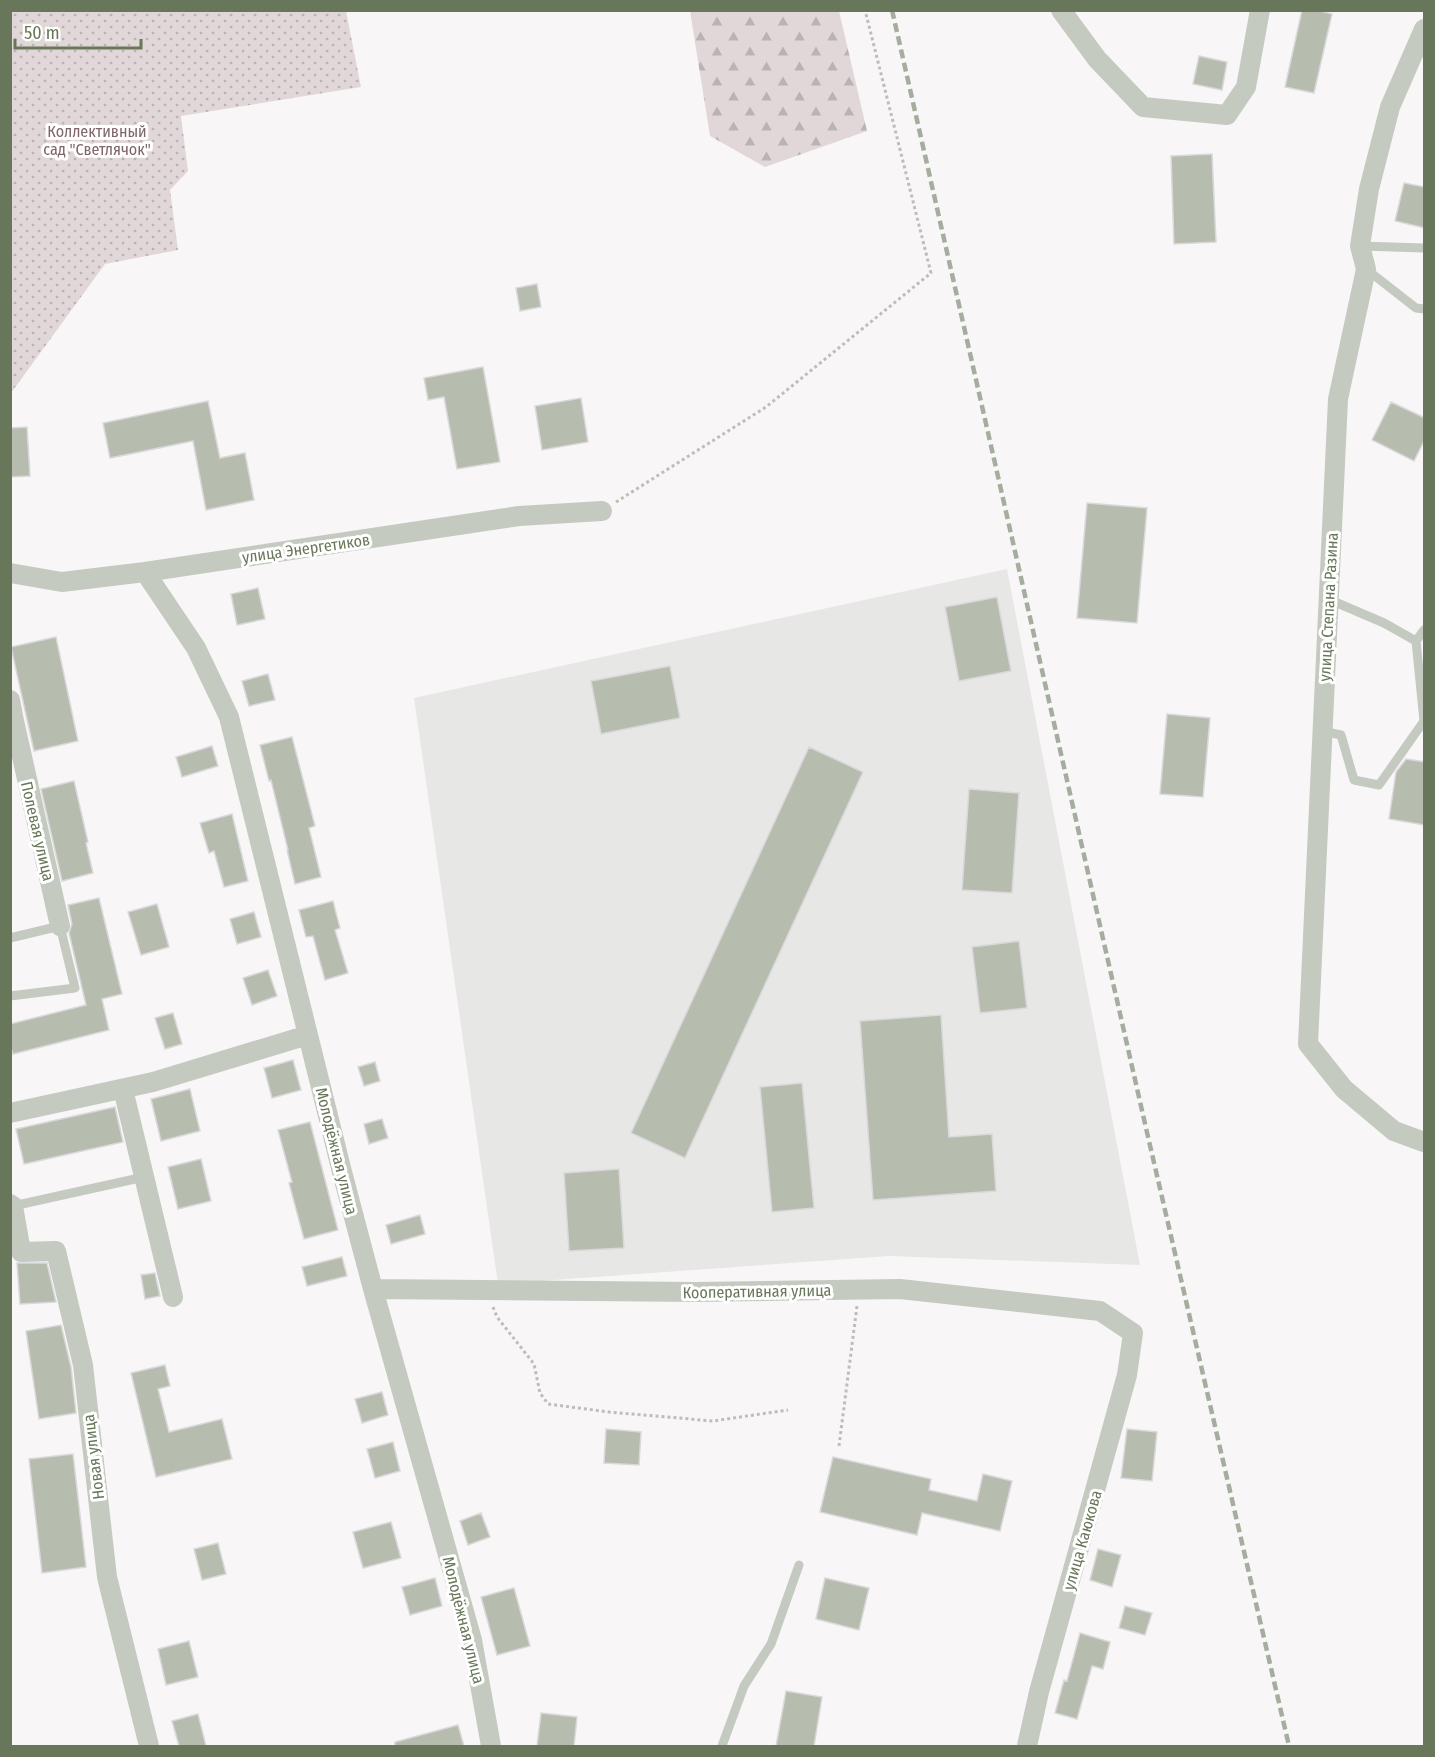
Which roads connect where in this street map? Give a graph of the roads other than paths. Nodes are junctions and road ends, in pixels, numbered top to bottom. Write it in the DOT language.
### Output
graph roads {
  1 [pos="1061,10"];
  2 [pos="1260,10"];
  3 [pos="1425,29"];
  4 [pos="1360,246"];
  5 [pos="1425,248"];
  6 [pos="1366,269"];
  7 [pos="1425,309"];
  8 [pos="602,511"];
  9 [pos="145,572"];
  10 [pos="10,573"];
  11 [pos="1328,599"];
  12 [pos="1425,630"];
  13 [pos="1416,641"];
  14 [pos="10,700"];
  15 [pos="1322,731"];
  16 [pos="60,926"];
  17 [pos="10,938"];
  18 [pos="10,996"];
  19 [pos="308,1035"];
  20 [pos="123,1089"];
  21 [pos="10,1113"];
  22 [pos="1425,1142"];
  23 [pos="144,1177"];
  24 [pos="12,1205"];
  25 [pos="373,1289"];
  26 [pos="173,1297"];
  27 [pos="1133,1333"];
  28 [pos="799,1565"];
  29 [pos="149,1746"];
  30 [pos="491,1746"];
  31 [pos="722,1746"];
  32 [pos="1027,1746"];
  1 -- 2 [label="street"];
  3 -- 4 [label="street, улица Степана Разина"];
  4 -- 5 [label="lane"];
  4 -- 6 [label="street, улица Степана Разина"];
  6 -- 7 [label="lane"];
  6 -- 11 [label="street, улица Степана Разина"];
  8 -- 9 [label="street, улица Энергетиков"];
  9 -- 10 [label="street, улица Энергетиков"];
  9 -- 19 [label="street, Молодёжная улица"];
  11 -- 13 [label="lane"];
  11 -- 15 [label="street, улица Степана Разина"];
  12 -- 13 [label="lane"];
  13 -- 15 [label="lane"];
  14 -- 16 [label="street, Полевая улица"];
  15 -- 22 [label="street, улица Степана Разина"];
  16 -- 17 [label="lane"];
  16 -- 18 [label="lane"];
  19 -- 20 [label="street"];
  19 -- 25 [label="street, Молодёжная улица"];
  20 -- 21 [label="street"];
  20 -- 23 [label="street"];
  23 -- 24 [label="lane"];
  23 -- 26 [label="street"];
  24 -- 29 [label="street, Новая улица"];
  25 -- 27 [label="street, Кооперативная улица"];
  25 -- 30 [label="street, Молодёжная улица"];
  27 -- 32 [label="street, улица Каюкова"];
  28 -- 31 [label="lane"];
}
